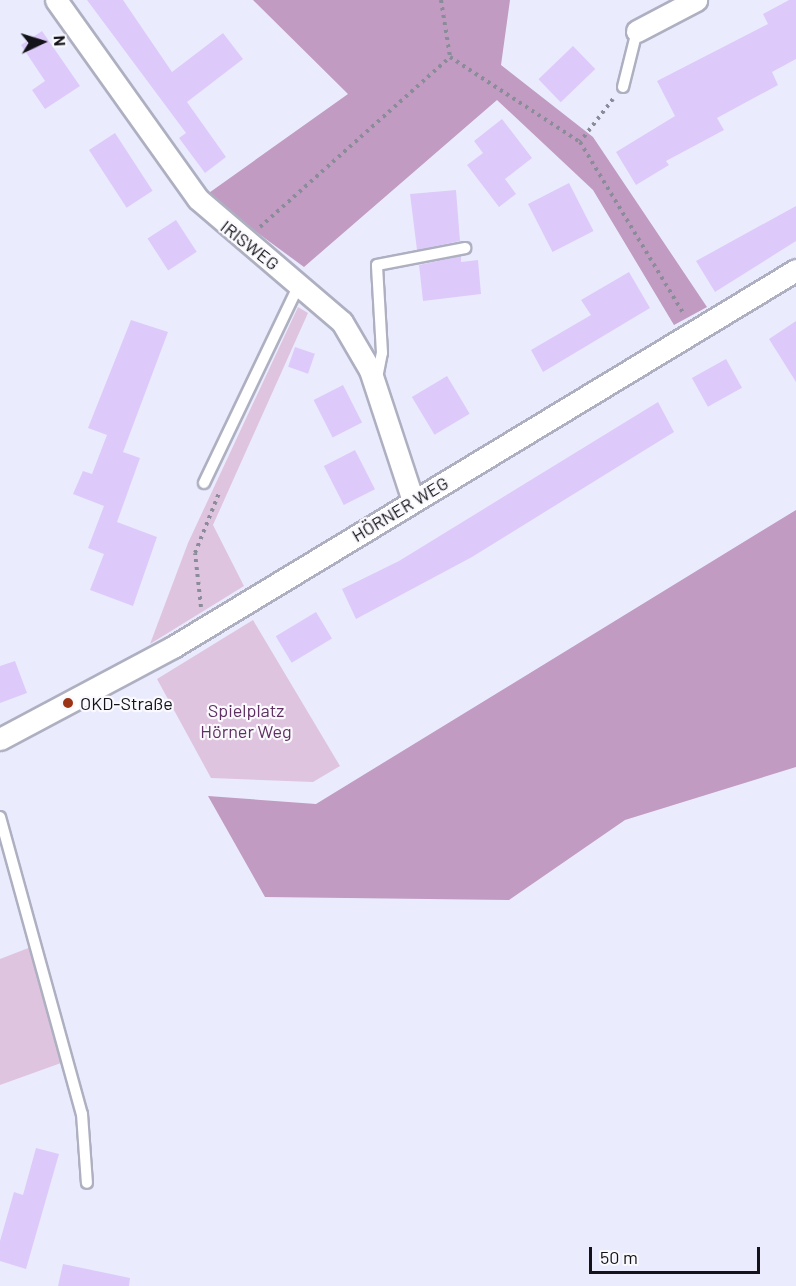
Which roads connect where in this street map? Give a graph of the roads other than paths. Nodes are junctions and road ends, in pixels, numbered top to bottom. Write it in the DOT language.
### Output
graph roads {
  1 [pos="56,0"];
  2 [pos="696,0"];
  3 [pos="637,31"];
  4 [pos="623,87"];
  5 [pos="465,248"];
  6 [pos="796,270"];
  7 [pos="300,283"];
  8 [pos="375,384"];
  9 [pos="204,483"];
  10 [pos="413,501"];
  11 [pos="0,739"];
  12 [pos="0,817"];
  13 [pos="87,1184"];
  1 -- 7 [label="street, IRISWEG"];
  2 -- 3 [label="street"];
  3 -- 4 [label="lane"];
  5 -- 8 [label="lane"];
  6 -- 10 [label="street, HÖRNER WEG"];
  7 -- 8 [label="street, IRISWEG"];
  7 -- 9 [label="lane"];
  8 -- 10 [label="street, IRISWEG"];
  10 -- 11 [label="street, HÖRNER WEG"];
  12 -- 13 [label="lane"];
}
